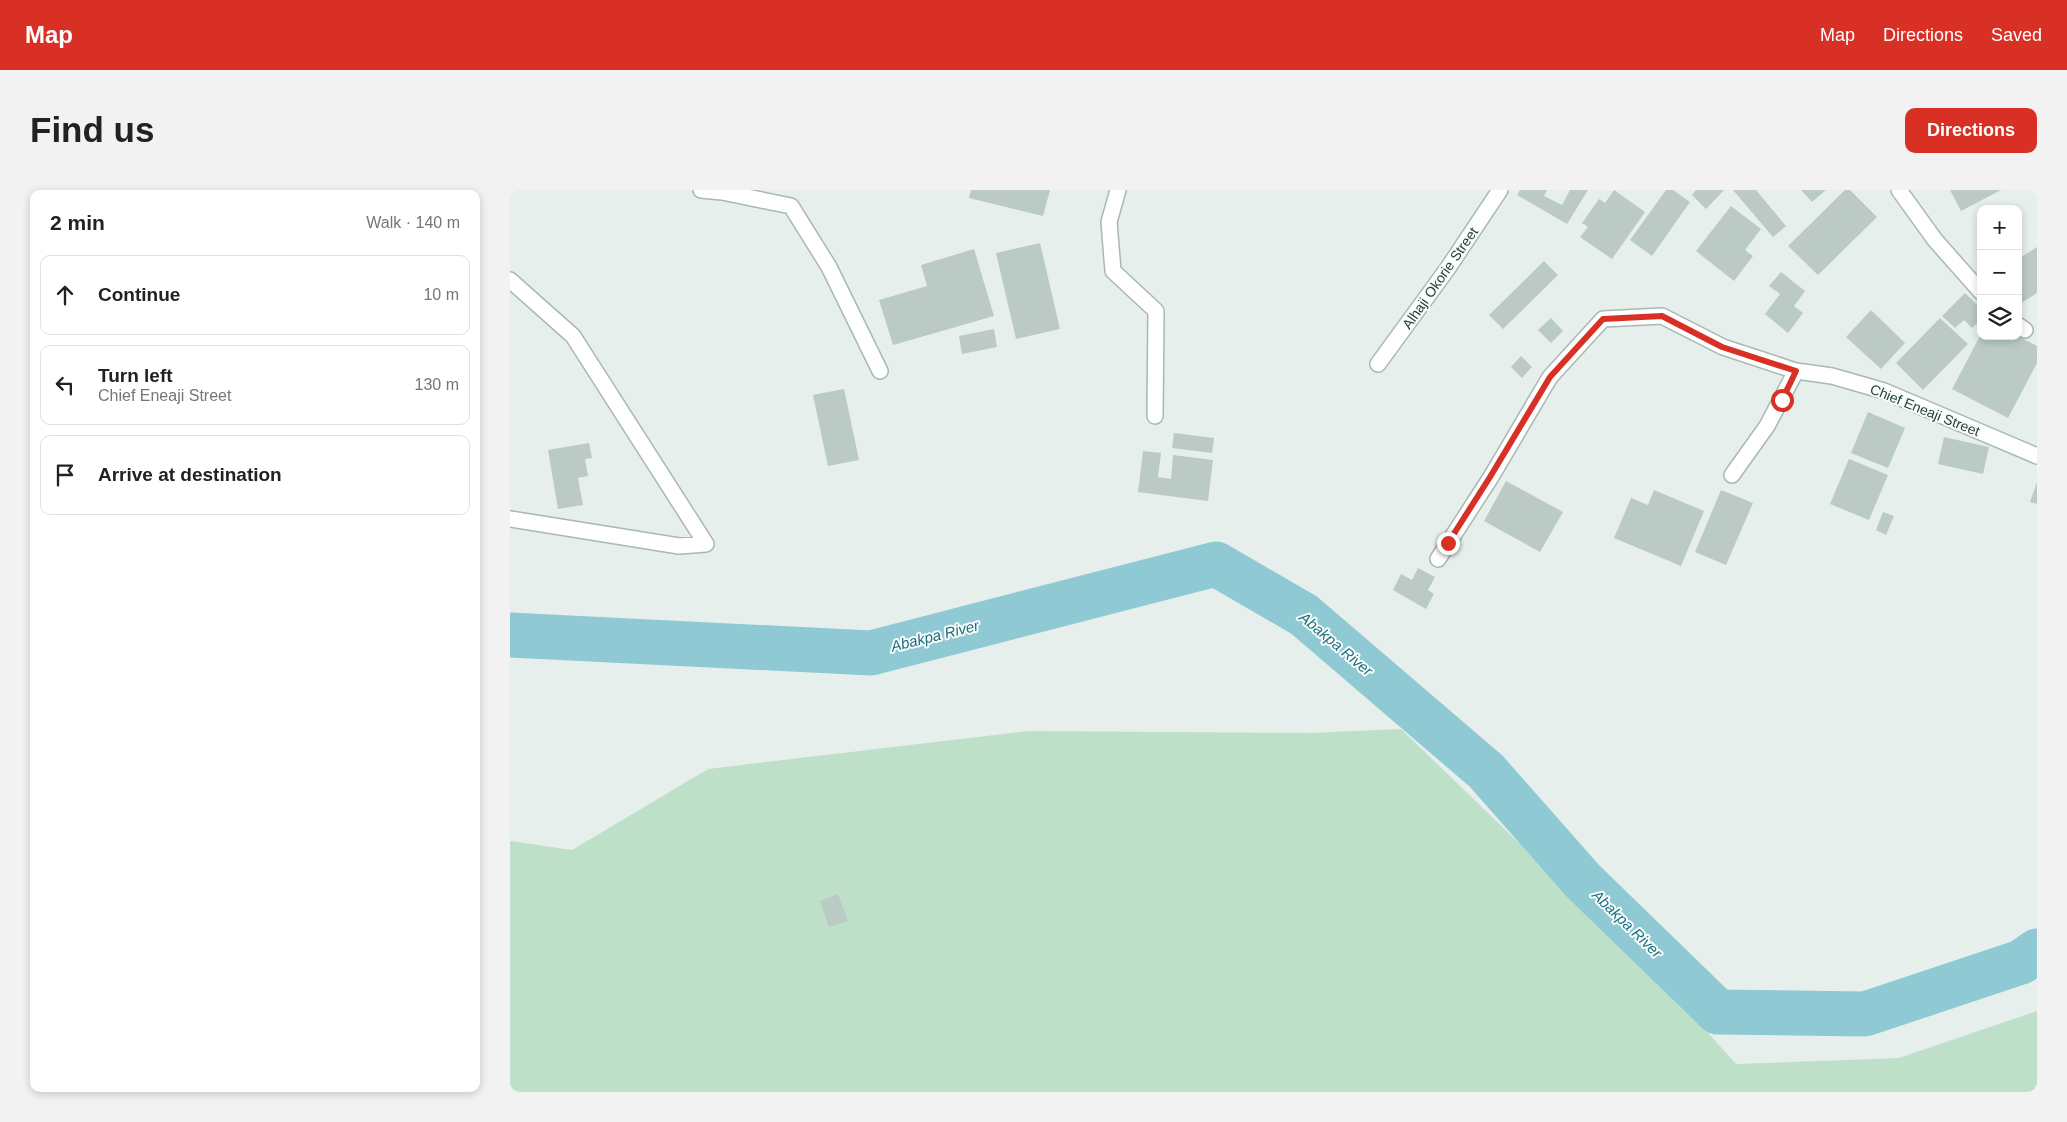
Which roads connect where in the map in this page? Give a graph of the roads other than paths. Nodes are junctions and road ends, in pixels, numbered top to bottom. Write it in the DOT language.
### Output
graph roads {
  1 [pos="701,190"];
  2 [pos="1118,190"];
  3 [pos="1500,190"];
  4 [pos="1899,190"];
  5 [pos="510,280"];
  6 [pos="1977,287"];
  7 [pos="1378,364"];
  8 [pos="880,371"];
  9 [pos="1796,371"];
  10 [pos="1155,416"];
  11 [pos="2037,456"];
  12 [pos="1732,475"];
  13 [pos="510,519"];
  14 [pos="1438,559"];
  1 -- 8 [label="street"];
  2 -- 10 [label="street"];
  3 -- 7 [label="street, Alhaji Okorie Street"];
  4 -- 6 [label="street"];
  5 -- 13 [label="street"];
  9 -- 11 [label="street, Chief Eneaji Street"];
  9 -- 12 [label="street"];
  9 -- 14 [label="street, Chief Eneaji Street"];
}
